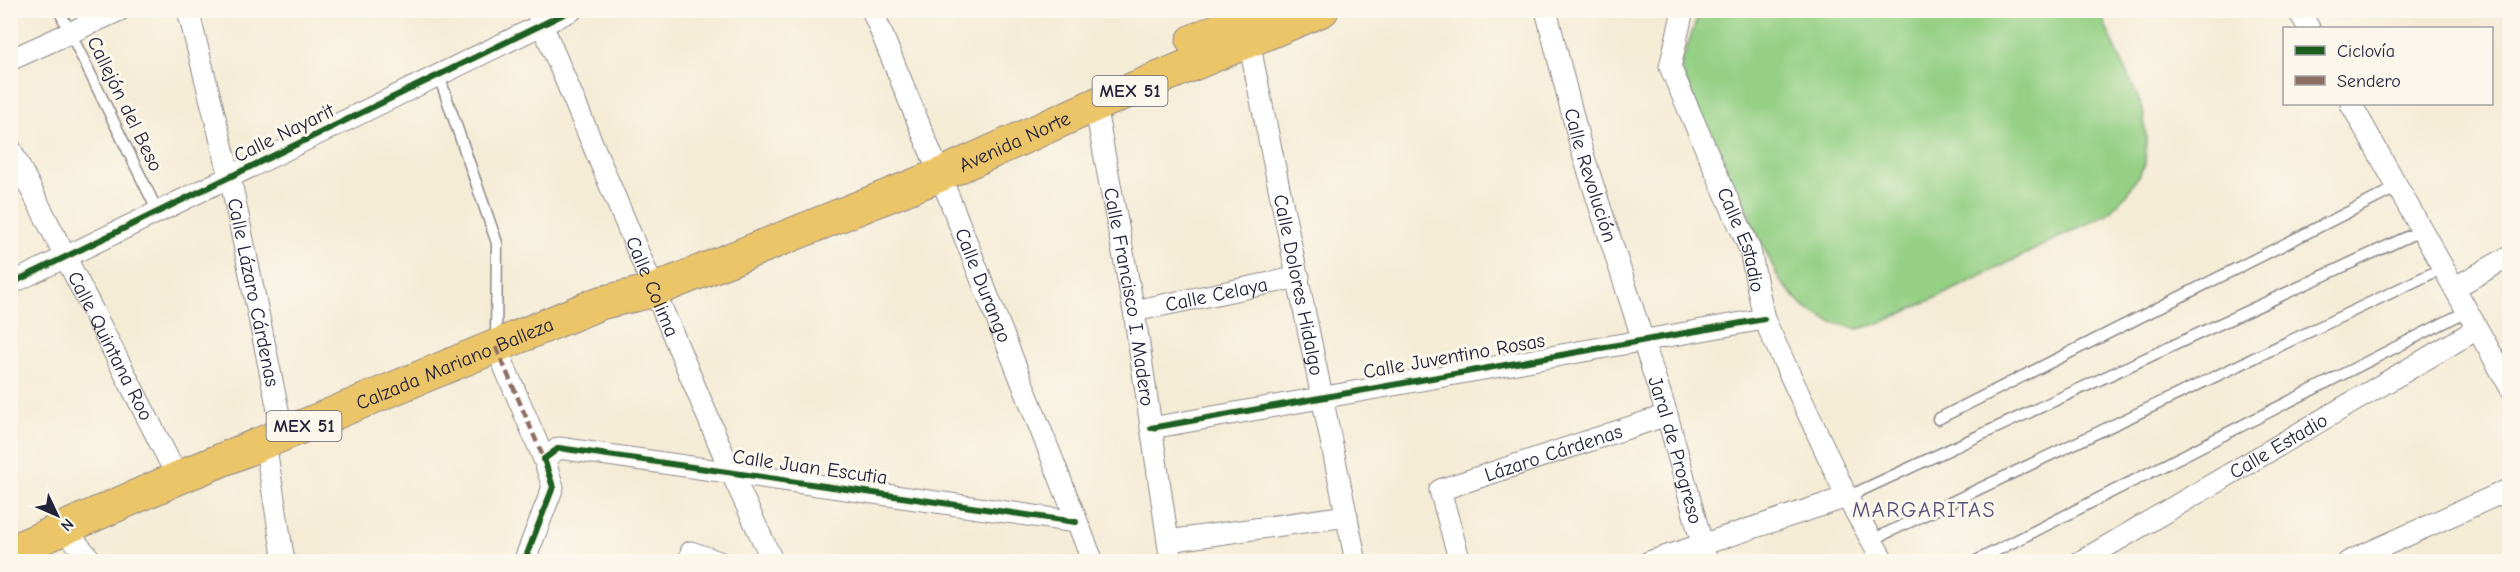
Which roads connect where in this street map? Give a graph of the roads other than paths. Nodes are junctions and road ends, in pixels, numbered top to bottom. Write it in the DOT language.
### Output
graph roads {
  1 [pos="59,10"];
  2 [pos="120,10"];
  3 [pos="188,10"];
  4 [pos="572,10"];
  5 [pos="872,10"];
  6 [pos="1265,10"];
  7 [pos="1322,10"];
  8 [pos="1546,10"];
  9 [pos="1683,10"];
  10 [pos="2298,10"];
  11 [pos="539,18"];
  12 [pos="2307,27"];
  13 [pos="70,34"];
  14 [pos="1249,42"];
  15 [pos="10,60"];
  16 [pos="439,76"];
  17 [pos="1095,105"];
  18 [pos="2352,105"];
  19 [pos="10,148"];
  20 [pos="935,165"];
  21 [pos="230,177"];
  22 [pos="2398,187"];
  23 [pos="158,213"];
  24 [pos="2422,231"];
  25 [pos="2510,256"];
  26 [pos="66,257"];
  27 [pos="2443,268"];
  28 [pos="1299,277"];
  29 [pos="649,281"];
  30 [pos="10,284"];
  31 [pos="2454,288"];
  32 [pos="1134,311"];
  33 [pos="1764,319"];
  34 [pos="2472,320"];
  35 [pos="1642,339"];
  36 [pos="496,346"];
  37 [pos="2510,387"];
  38 [pos="1323,397"];
  39 [pos="1667,416"];
  40 [pos="1938,419"];
  41 [pos="1151,428"];
  42 [pos="274,438"];
  43 [pos="544,459"];
  44 [pos="730,472"];
  45 [pos="178,478"];
  46 [pos="2510,489"];
  47 [pos="1847,497"];
  48 [pos="1347,516"];
  49 [pos="1076,522"];
  50 [pos="64,529"];
  51 [pos="1874,539"];
  52 [pos="1169,551"];
  53 [pos="691,552"];
  54 [pos="1704,553"];
  55 [pos="13,555"];
  56 [pos="93,561"];
  57 [pos="284,561"];
  58 [pos="524,561"];
  59 [pos="719,561"];
  60 [pos="773,561"];
  61 [pos="1093,561"];
  62 [pos="1356,561"];
  63 [pos="1460,561"];
  64 [pos="1649,561"];
  65 [pos="1884,561"];
  66 [pos="1974,561"];
  67 [pos="2080,561"];
  68 [pos="2348,561"];
  1 -- 13 [label="lane, Callejón del Beso"];
  2 -- 13 [label="street"];
  3 -- 21 [label="street, Calle Lázaro Cárdenas"];
  4 -- 11 [label="street, Calle Nayarit"];
  5 -- 20 [label="street, Calle Durango"];
  6 -- 20 [label="main road, Avenida Norte / MEX 51"];
  7 -- 14 [label="main road, Avenida Norte / MEX 51"];
  8 -- 35 [label="street, Calle Revolución"];
  9 -- 33 [label="street, Calle Estadio"];
  10 -- 12 [label="street"];
  11 -- 16 [label="street, Calle Nayarit"];
  11 -- 29 [label="street, Calle Colima"];
  13 -- 15 [label="street"];
  13 -- 23 [label="lane, Callejón del Beso"];
  14 -- 17 [label="main road, Avenida Norte / MEX 51"];
  14 -- 28 [label="street, Calle Dolores Hidalgo"];
  16 -- 21 [label="street, Calle Nayarit"];
  16 -- 36 [label="lane"];
  17 -- 20 [label="main road, Avenida Norte / MEX 51"];
  17 -- 32 [label="street, Calle Francisco I. Madero"];
  18 -- 22 [label="street"];
  19 -- 26 [label="street, Calle Quintana Roo"];
  20 -- 29 [label="main road, Calzada Mariano Balleza / MEX 51"];
  20 -- 49 [label="street, Calle Durango"];
  21 -- 23 [label="street, Calle Nayarit"];
  21 -- 42 [label="street, Calle Lázaro Cárdenas"];
  22 -- 24 [label="street"];
  22 -- 40 [label="lane"];
  23 -- 26 [label="street, Calle Nayarit"];
  24 -- 27 [label="street"];
  24 -- 47 [label="lane"];
  25 -- 31 [label="street"];
  26 -- 30 [label="street, Calle Nayarit"];
  26 -- 45 [label="street, Calle Quintana Roo"];
  27 -- 31 [label="street"];
  27 -- 51 [label="lane"];
  28 -- 32 [label="street, Calle Celaya"];
  28 -- 38 [label="street, Calle Dolores Hidalgo"];
  29 -- 36 [label="main road, Calzada Mariano Balleza / MEX 51"];
  29 -- 44 [label="street, Calle Colima"];
  31 -- 34 [label="street"];
  32 -- 41 [label="street, Calle Francisco I. Madero"];
  33 -- 35 [label="street, Calle Juventino Rosas"];
  33 -- 47 [label="street, Calle Estadio"];
  34 -- 37 [label="street"];
  34 -- 66 [label="lane"];
  34 -- 67 [label="street, Calle Estadio"];
  35 -- 38 [label="street, Calle Juventino Rosas"];
  35 -- 39 [label="street, Jaral de Progreso"];
  36 -- 42 [label="main road, Calzada Mariano Balleza / MEX 51"];
  36 -- 43 [label="street"];
  38 -- 41 [label="street, Calle Juventino Rosas"];
  38 -- 48 [label="street, Calle Dolores Hidalgo"];
  39 -- 54 [label="street, Jaral de Progreso"];
  39 -- 63 [label="street, Lázaro Cárdenas"];
  41 -- 52 [label="street, Calle Francisco I. Madero"];
  42 -- 45 [label="main road, Calzada Mariano Balleza / MEX 51"];
  42 -- 57 [label="street, Calle Lázaro Cárdenas"];
  43 -- 44 [label="street, Calle Juan Escutia"];
  43 -- 58 [label="street"];
  44 -- 49 [label="street, Calle Juan Escutia"];
  44 -- 60 [label="street, Calle Colima"];
  45 -- 50 [label="main road, Calzada Mariano Balleza / MEX 51"];
  46 -- 68 [label="street"];
  47 -- 51 [label="street, Calle Estadio"];
  47 -- 54 [label="street"];
  48 -- 52 [label="street"];
  48 -- 62 [label="street, Calle Dolores Hidalgo"];
  49 -- 61 [label="street, Calle Durango"];
  50 -- 55 [label="main road, Calzada Mariano Balleza / MEX 51"];
  50 -- 56 [label="street"];
  51 -- 65 [label="street, Calle Estadio"];
  53 -- 59 [label="street"];
  54 -- 64 [label="street"];
}
